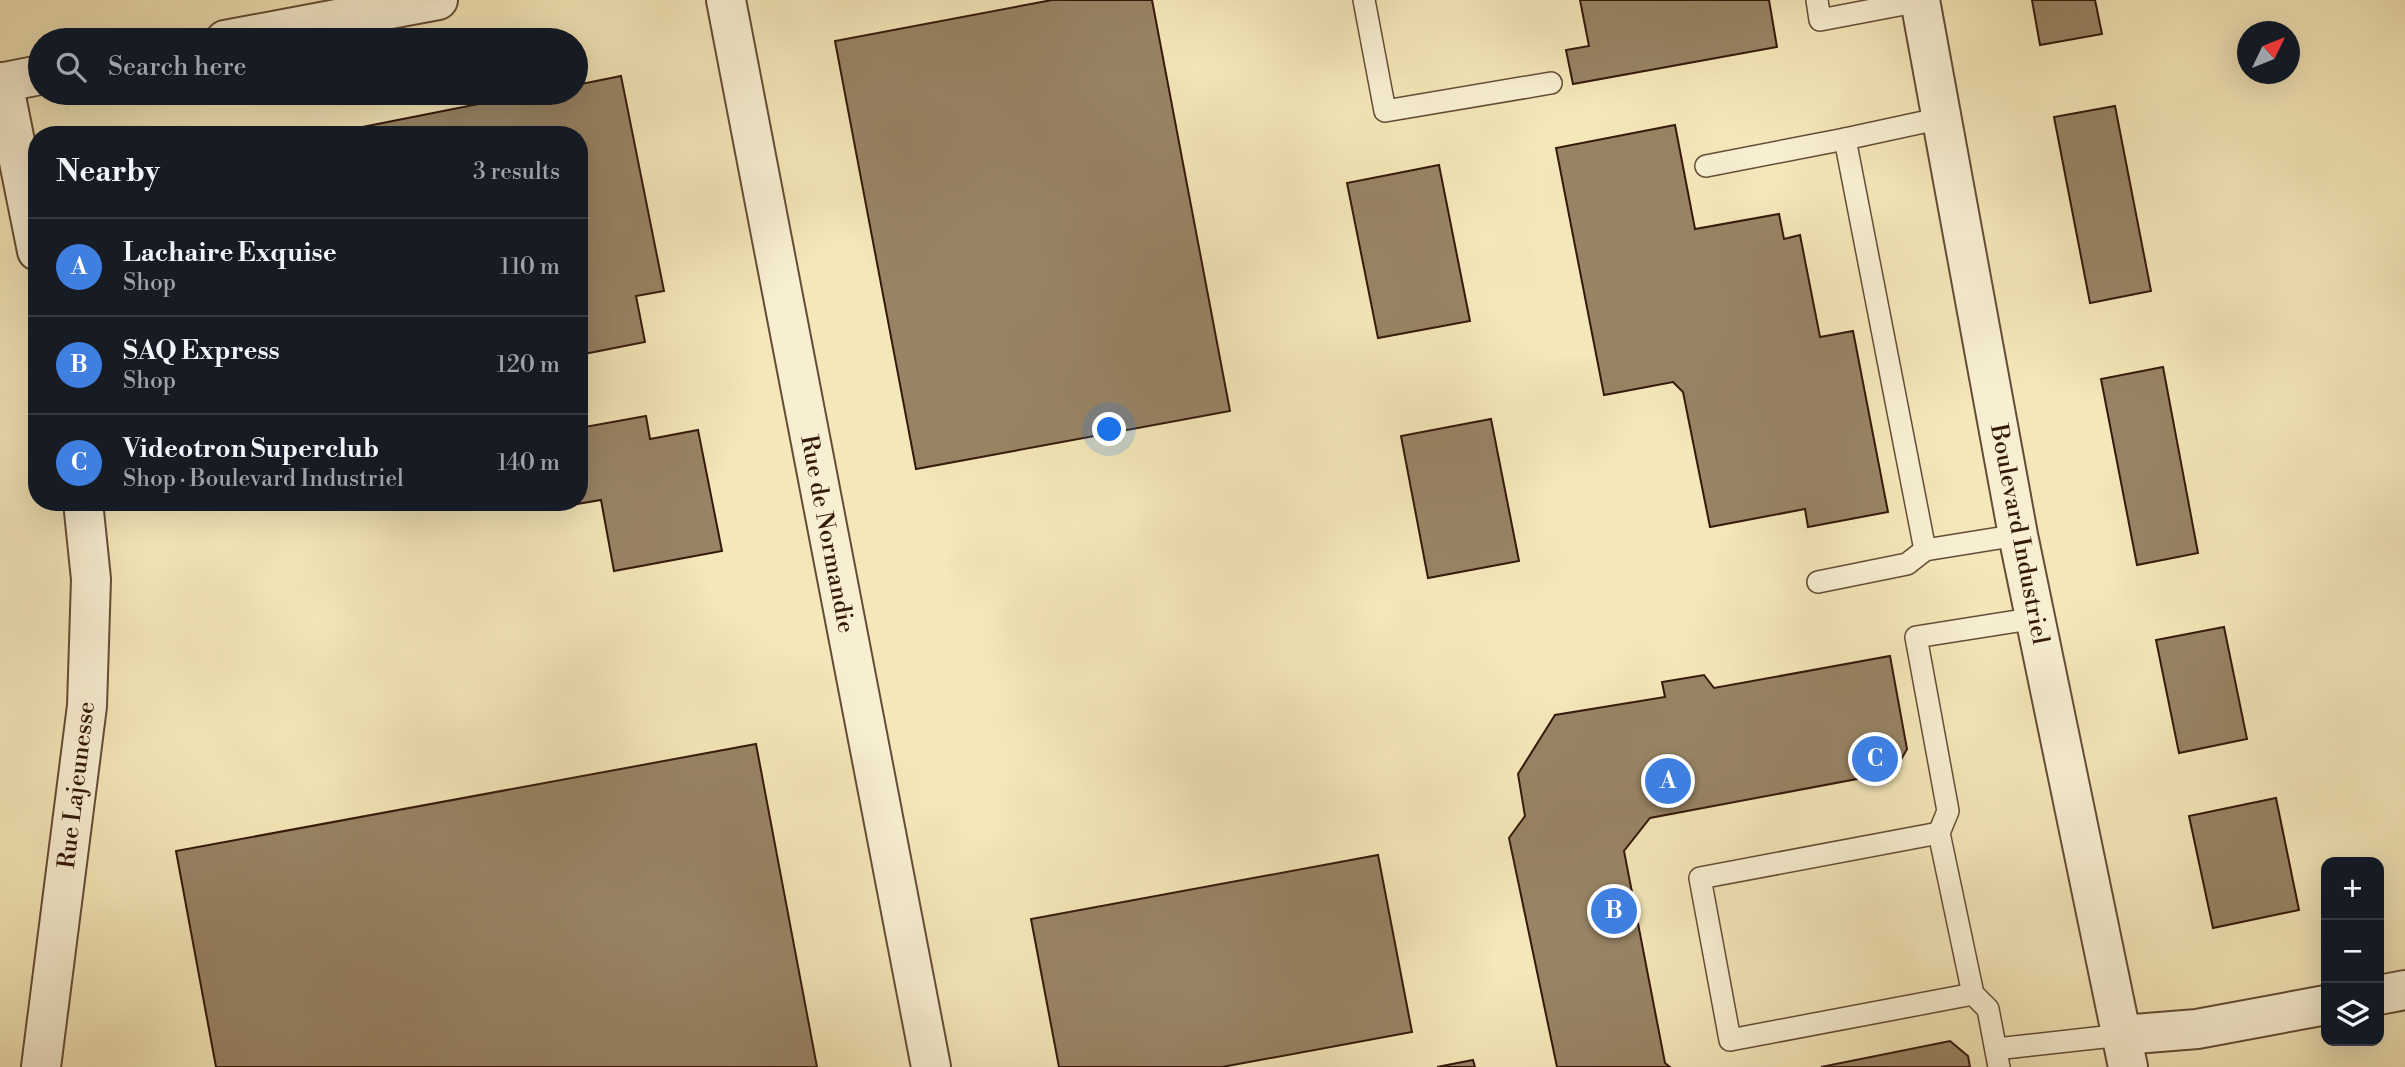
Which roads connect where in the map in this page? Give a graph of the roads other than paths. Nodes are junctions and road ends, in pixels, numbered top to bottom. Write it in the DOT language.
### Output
graph roads {
  1 [pos="438,0"];
  2 [pos="726,0"];
  3 [pos="1364,0"];
  4 [pos="1817,0"];
  5 [pos="1920,1"];
  6 [pos="289,28"];
  7 [pos="28,77"];
  8 [pos="2,82"];
  9 [pos="1550,83"];
  10 [pos="1942,118"];
  11 [pos="1845,138"];
  12 [pos="1706,166"];
  13 [pos="28,208"];
  14 [pos="84,511"];
  15 [pos="2018,535"];
  16 [pos="1925,550"];
  17 [pos="1818,582"];
  18 [pos="2036,618"];
  19 [pos="1939,833"];
  20 [pos="2405,990"];
  21 [pos="1973,994"];
  22 [pos="2384,994"];
  23 [pos="2321,1006"];
  24 [pos="2125,1051"];
  25 [pos="1997,1058"];
  26 [pos="41,1067"];
  27 [pos="931,1067"];
  1 -- 6 [label="street"];
  2 -- 27 [label="street, Rue de Normandie"];
  3 -- 9 [label="lane"];
  4 -- 5 [label="lane"];
  5 -- 10 [label="street, Boulevard Industriel"];
  7 -- 8 [label="street"];
  8 -- 13 [label="street"];
  10 -- 11 [label="lane"];
  10 -- 15 [label="street, Boulevard Industriel"];
  11 -- 12 [label="lane"];
  11 -- 16 [label="lane"];
  14 -- 26 [label="street, Rue Lajeunesse"];
  15 -- 16 [label="lane"];
  15 -- 18 [label="street, Boulevard Industriel"];
  16 -- 17 [label="lane"];
  18 -- 19 [label="lane"];
  18 -- 24 [label="street, Boulevard Industriel"];
  19 -- 21 [label="lane"];
  19 -- 21 [label="lane"];
  20 -- 22 [label="street"];
  21 -- 25 [label="lane"];
  23 -- 24 [label="street"];
  24 -- 25 [label="lane"];
}
